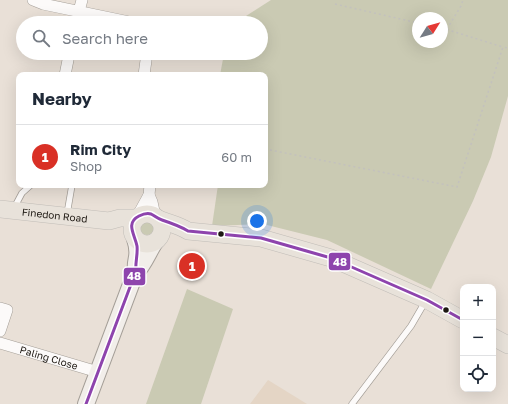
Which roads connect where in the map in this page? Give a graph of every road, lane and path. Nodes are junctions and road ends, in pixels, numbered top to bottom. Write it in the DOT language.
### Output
graph roads {
  1 [pos="33,0"];
  2 [pos="82,0"];
  3 [pos="463,0"];
  4 [pos="335,4"];
  5 [pos="79,11"];
  6 [pos="102,16"];
  7 [pos="412,22"];
  8 [pos="448,27"];
  9 [pos="448,29"];
  10 [pos="503,47"];
  11 [pos="508,48"];
  12 [pos="68,60"];
  13 [pos="147,60"];
  14 [pos="66,72"];
  15 [pos="145,72"];
  16 [pos="268,150"];
  17 [pos="28,188"];
  18 [pos="72,188"];
  19 [pos="149,190"];
  20 [pos="6,210"];
  21 [pos="67,216"];
  22 [pos="137,217"];
  23 [pos="157,218"];
  24 [pos="109,221"];
  25 [pos="188,231"];
  26 [pos="134,237"];
  27 [pos="156,241"];
  28 [pos="136,271"];
  29 [pos="427,300"];
  30 [pos="0,308"];
  31 [pos="460,318"];
  32 [pos="0,331"];
  33 [pos="496,339"];
  34 [pos="0,343"];
  35 [pos="508,346"];
  36 [pos="98,372"];
  37 [pos="86,404"];
  38 [pos="352,404"];
  1 -- 5 [label="street"];
  2 -- 5 [label="street"];
  3 -- 8 [label="path"];
  4 -- 7 [label="path"];
  5 -- 6 [label="street"];
  9 -- 10 [label="path"];
  10 -- 11 [label="path"];
  10 -- 16 [label="path"];
  12 -- 14 [label="street"];
  13 -- 15 [label="street"];
  17 -- 20 [label="lane"];
  18 -- 21 [label="lane"];
  19 -- 22 [label="street"];
  19 -- 23 [label="street"];
  20 -- 21 [label="main road, Finedon Road"];
  21 -- 24 [label="main road, Finedon Road"];
  22 -- 23 [label="main road"];
  22 -- 24 [label="main road, Finedon Road"];
  22 -- 26 [label="main road"];
  23 -- 25 [label="main road"];
  23 -- 27 [label="main road"];
  24 -- 26 [label="main road, Finedon Road"];
  25 -- 27 [label="main road"];
  25 -- 29 [label="main road"];
  26 -- 27 [label="main road"];
  26 -- 28 [label="main road"];
  27 -- 28 [label="main road"];
  28 -- 36 [label="main road"];
  29 -- 31 [label="main road"];
  29 -- 38 [label="lane"];
  30 -- 32 [label="street"];
  33 -- 35 [label="main road"];
  34 -- 36 [label="street, Paling Close"];
  36 -- 37 [label="main road"];
}
